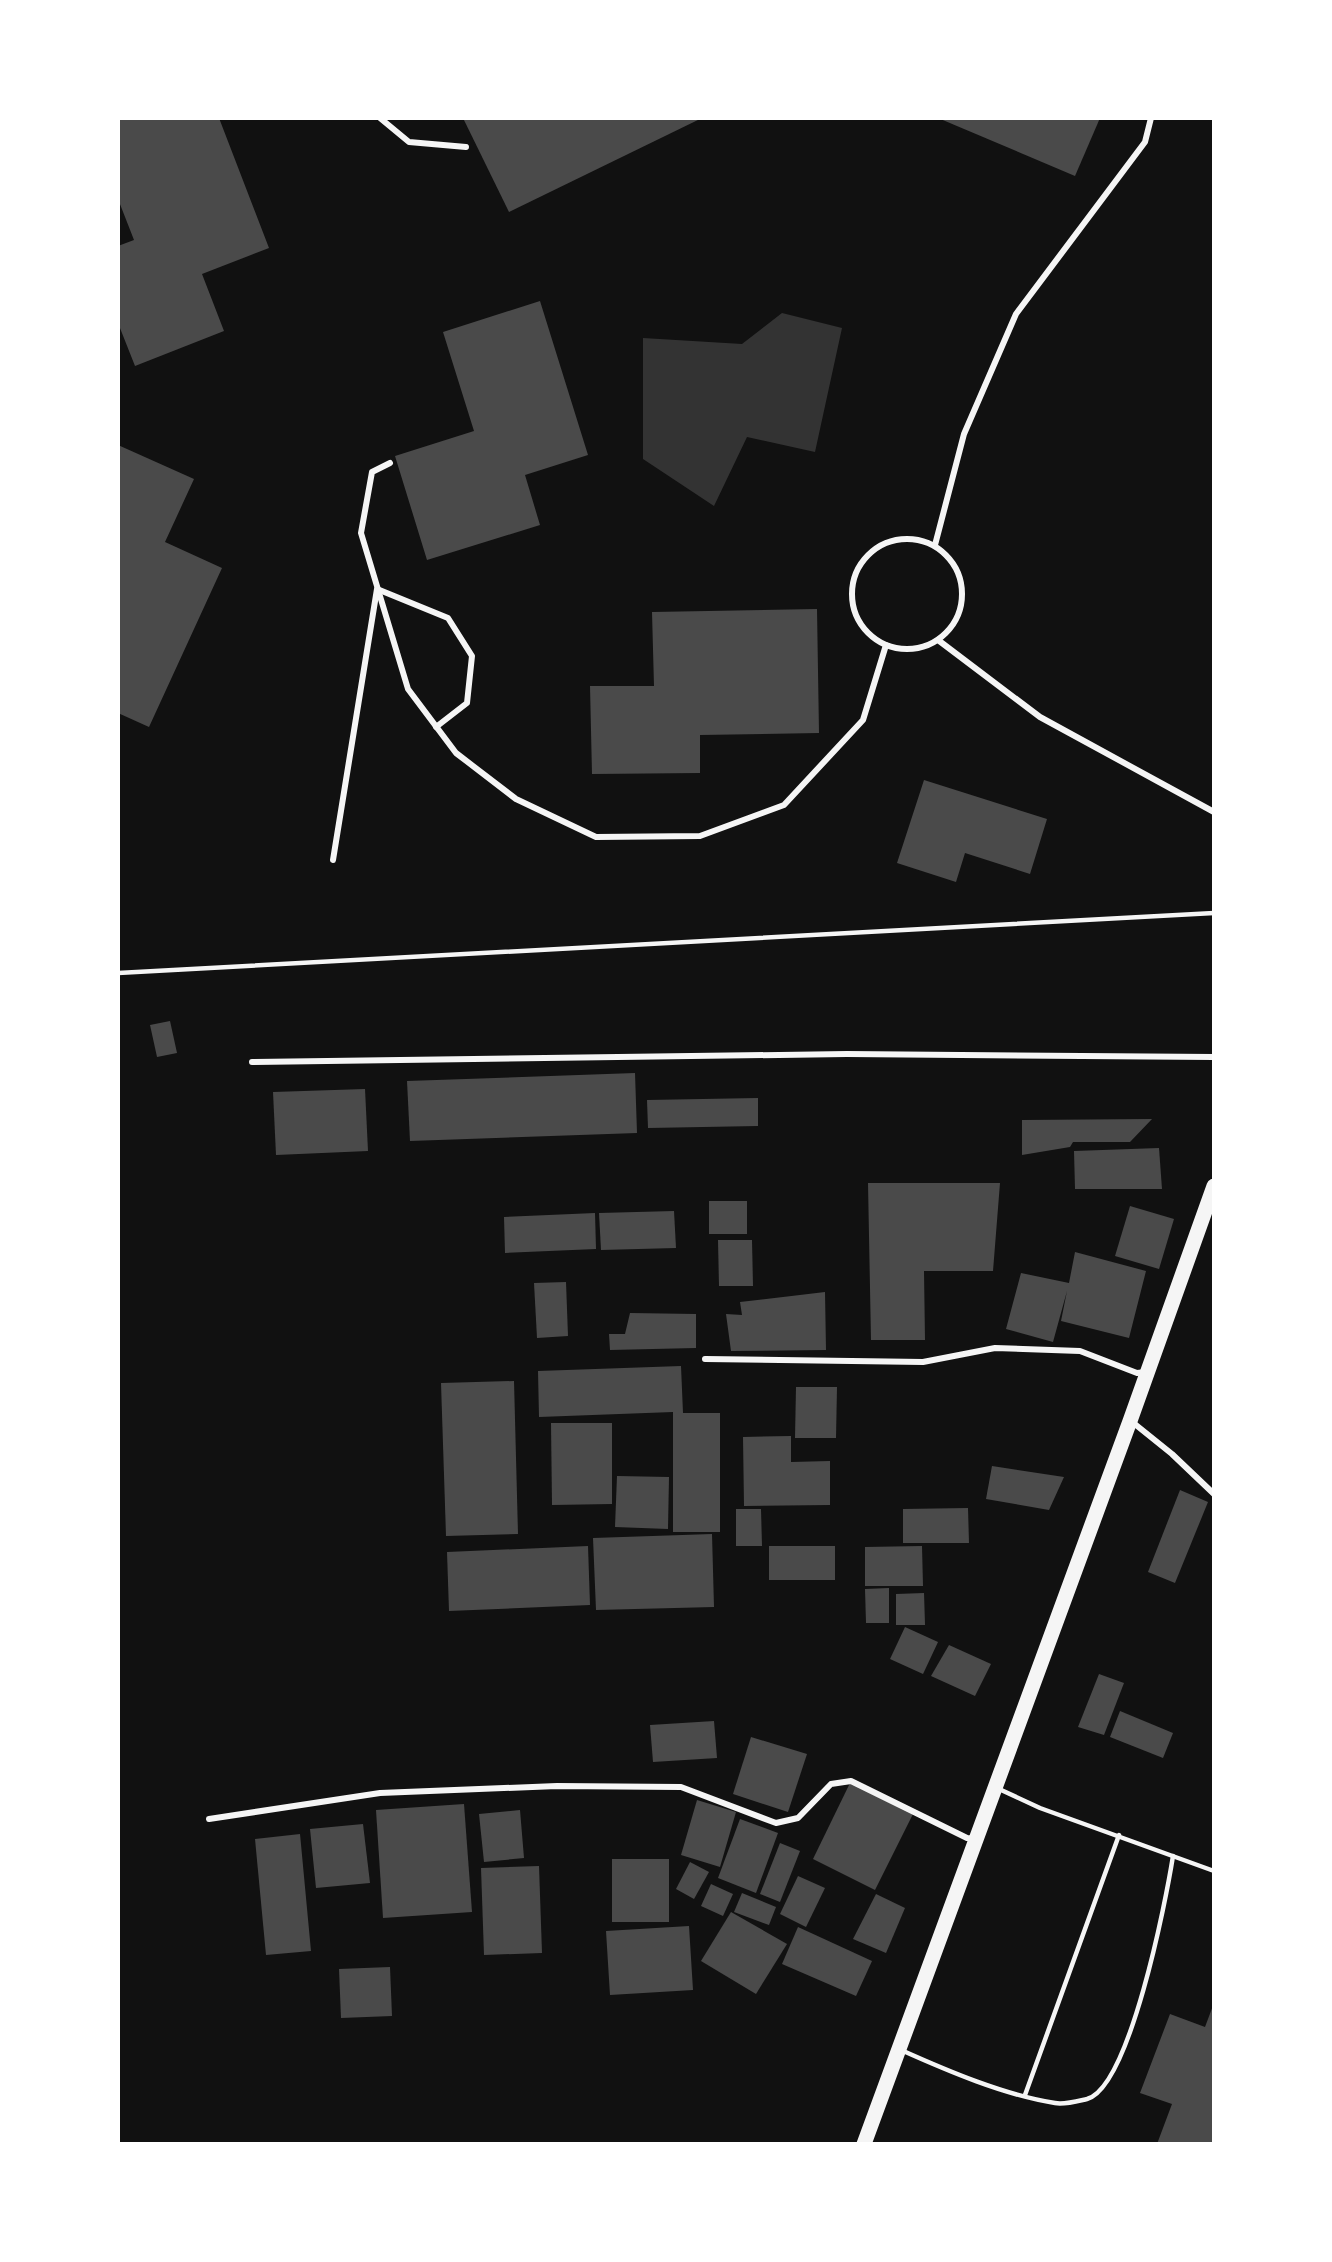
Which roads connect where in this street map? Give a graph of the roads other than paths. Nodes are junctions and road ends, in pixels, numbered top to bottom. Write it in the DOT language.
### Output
graph roads {
  1 [pos="380,118"];
  2 [pos="1151,118"];
  3 [pos="466,147"];
  4 [pos="390,463"];
  5 [pos="935,545"];
  6 [pos="377,589"];
  7 [pos="938,640"];
  8 [pos="886,645"];
  9 [pos="436,727"];
  10 [pos="1214,812"];
  11 [pos="333,860"];
  12 [pos="1214,913"];
  13 [pos="118,973"];
  14 [pos="1214,1057"];
  15 [pos="252,1062"];
  16 [pos="1214,1186"];
  17 [pos="705,1359"];
  18 [pos="1146,1371"];
  19 [pos="1130,1420"];
  20 [pos="1214,1494"];
  21 [pos="994,1786"];
  22 [pos="209,1819"];
  23 [pos="1119,1835"];
  24 [pos="976,1839"];
  25 [pos="1173,1856"];
  26 [pos="1214,1871"];
  27 [pos="899,2049"];
  28 [pos="1025,2095"];
  29 [pos="864,2144"];
  1 -- 3 [label="street"];
  2 -- 5 [label="street"];
  4 -- 6 [label="street"];
  5 -- 7 [label="street"];
  5 -- 8 [label="street"];
  6 -- 9 [label="street"];
  6 -- 9 [label="street"];
  6 -- 11 [label="street"];
  7 -- 8 [label="street"];
  7 -- 10 [label="street"];
  8 -- 9 [label="street"];
  12 -- 13 [label="lane"];
  14 -- 15 [label="street"];
  16 -- 18 [label="main road"];
  17 -- 18 [label="street"];
  18 -- 19 [label="main road"];
  19 -- 20 [label="street"];
  19 -- 21 [label="main road"];
  21 -- 23 [label="lane"];
  21 -- 24 [label="main road"];
  22 -- 24 [label="street"];
  23 -- 25 [label="lane"];
  23 -- 28 [label="lane"];
  24 -- 27 [label="main road"];
  25 -- 26 [label="lane"];
  25 -- 28 [label="lane"];
  27 -- 28 [label="lane"];
  27 -- 29 [label="main road"];
}
